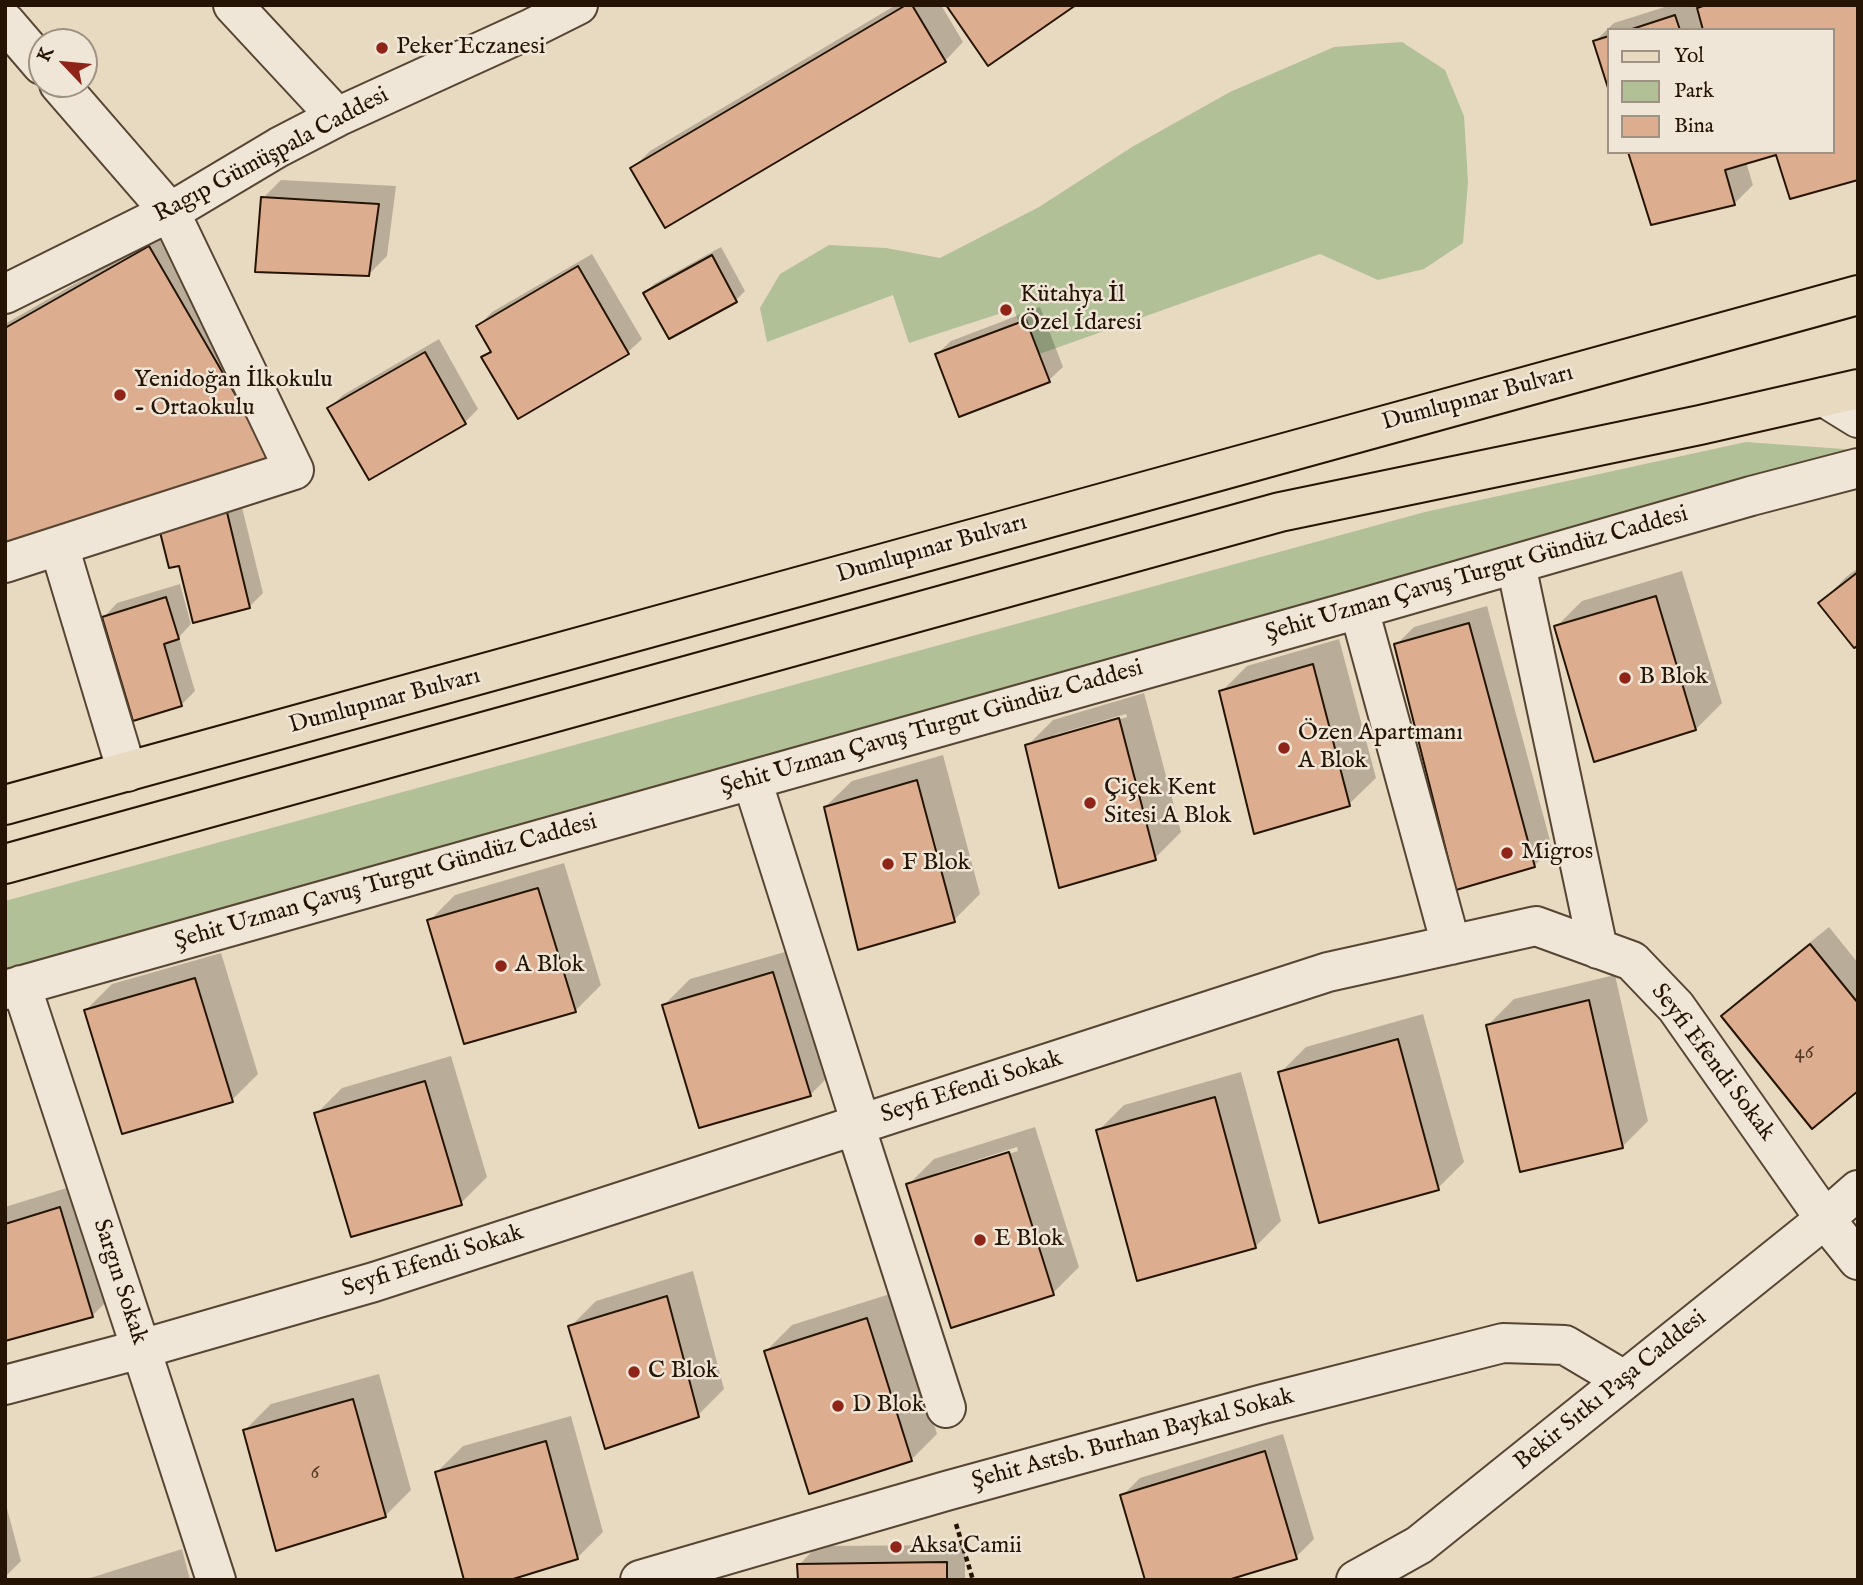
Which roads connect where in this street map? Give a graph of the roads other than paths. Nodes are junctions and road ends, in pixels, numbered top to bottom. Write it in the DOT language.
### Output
graph roads {
  1 [pos="233,5"];
  2 [pos="578,5"];
  3 [pos="520,17"];
  4 [pos="5,22"];
  5 [pos="28,49"];
  6 [pos="71,98"];
  7 [pos="337,117"];
  8 [pos="170,212"];
  9 [pos="5,294"];
  10 [pos="1858,295"];
  11 [pos="1841,393"];
  12 [pos="1858,418"];
  13 [pos="1858,468"];
  14 [pos="59,546"];
  15 [pos="5,564"];
  16 [pos="1516,565"];
  17 [pos="1359,609"];
  18 [pos="127,772"];
  19 [pos="752,780"];
  20 [pos="5,805"];
  21 [pos="5,864"];
  22 [pos="1451,945"];
  23 [pos="1598,949"];
  24 [pos="13,988"];
  25 [pos="858,1125"];
  26 [pos="1858,1189"];
  27 [pos="1825,1219"];
  28 [pos="1858,1260"];
  29 [pos="141,1349"];
  30 [pos="1624,1380"];
  31 [pos="5,1385"];
  32 [pos="946,1408"];
  33 [pos="216,1580"];
  34 [pos="640,1580"];
  35 [pos="1356,1580"];
  1 -- 7 [label="street"];
  2 -- 3 [label="street, Ragıp Gümüşpala Caddesi"];
  3 -- 7 [label="street, Ragıp Gümüşpala Caddesi"];
  4 -- 5 [label="street"];
  6 -- 8 [label="street"];
  7 -- 8 [label="street, Ragıp Gümüşpala Caddesi"];
  8 -- 9 [label="street, Ragıp Gümüşpala Caddesi"];
  8 -- 14 [label="street"];
  10 -- 18 [label="main road, Dumlupınar Bulvarı"];
  11 -- 12 [label="street"];
  11 -- 21 [label="main road"];
  13 -- 16 [label="street, Şehit Uzman Çavuş Turgut Gündüz Caddesi"];
  14 -- 15 [label="street"];
  14 -- 18 [label="street"];
  16 -- 17 [label="street, Şehit Uzman Çavuş Turgut Gündüz Caddesi"];
  16 -- 23 [label="street"];
  17 -- 19 [label="street, Şehit Uzman Çavuş Turgut Gündüz Caddesi"];
  17 -- 22 [label="street"];
  18 -- 20 [label="main road, Dumlupınar Bulvarı"];
  19 -- 24 [label="street, Şehit Uzman Çavuş Turgut Gündüz Caddesi"];
  19 -- 25 [label="street"];
  22 -- 23 [label="street, Seyfi Efendi Sokak"];
  22 -- 25 [label="street, Seyfi Efendi Sokak"];
  23 -- 27 [label="street, Seyfi Efendi Sokak"];
  24 -- 29 [label="street, Sargın Sokak"];
  25 -- 29 [label="street, Seyfi Efendi Sokak"];
  25 -- 32 [label="street"];
  26 -- 27 [label="street, Bekir Sıtkı Paşa Caddesi"];
  27 -- 28 [label="street, Seyfi Efendi Sokak"];
  27 -- 30 [label="street, Bekir Sıtkı Paşa Caddesi"];
  29 -- 31 [label="street, Seyfi Efendi Sokak"];
  29 -- 33 [label="street, Sargın Sokak"];
  30 -- 34 [label="street, Şehit Astsb. Burhan Baykal Sokak"];
  30 -- 35 [label="street, Bekir Sıtkı Paşa Caddesi"];
}
